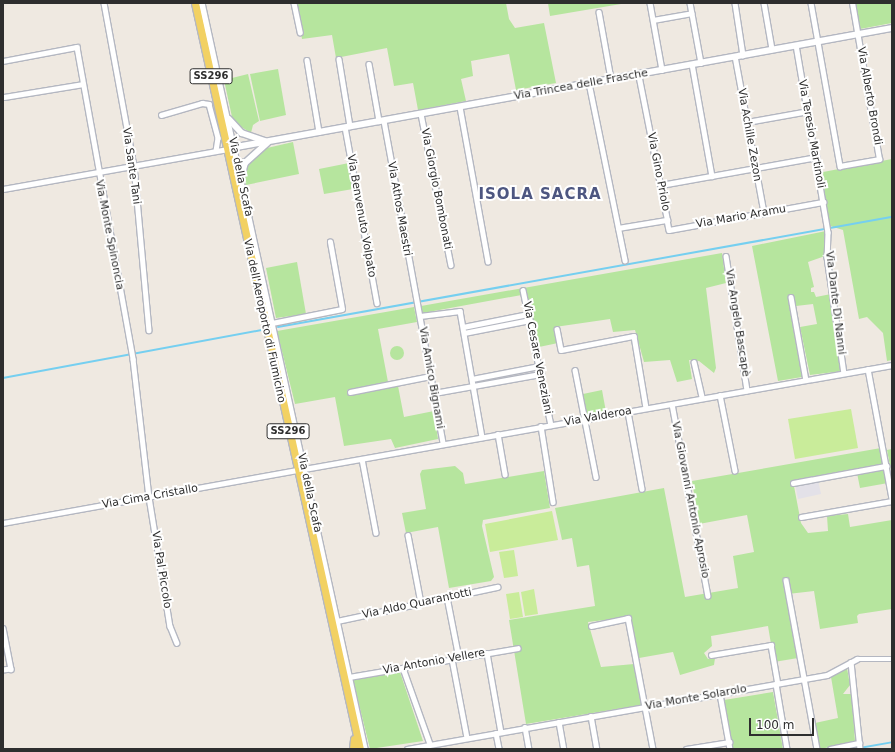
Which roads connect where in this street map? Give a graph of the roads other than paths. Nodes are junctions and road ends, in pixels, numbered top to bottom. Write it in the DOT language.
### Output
graph roads {
  1 [pos="104,3"];
  2 [pos="195,3"];
  3 [pos="202,3"];
  4 [pos="294,3"];
  5 [pos="650,3"];
  6 [pos="690,3"];
  7 [pos="735,3"];
  8 [pos="764,3"];
  9 [pos="811,3"];
  10 [pos="852,3"];
  11 [pos="599,12"];
  12 [pos="691,13"];
  13 [pos="653,20"];
  14 [pos="892,28"];
  15 [pos="300,32"];
  16 [pos="858,34"];
  17 [pos="818,41"];
  18 [pos="796,45"];
  19 [pos="772,49"];
  20 [pos="743,55"];
  21 [pos="735,56"];
  22 [pos="339,59"];
  23 [pos="307,60"];
  24 [pos="3,61"];
  25 [pos="701,63"];
  26 [pos="369,64"];
  27 [pos="692,64"];
  28 [pos="662,70"];
  29 [pos="638,74"];
  30 [pos="611,79"];
  31 [pos="589,83"];
  32 [pos="83,84"];
  33 [pos="4,97"];
  34 [pos="460,107"];
  35 [pos="808,111"];
  36 [pos="226,114"];
  37 [pos="421,114"];
  38 [pos="161,115"];
  39 [pos="381,121"];
  40 [pos="747,122"];
  41 [pos="348,127"];
  42 [pos="319,132"];
  43 [pos="269,142"];
  44 [pos="230,148"];
  45 [pos="216,151"];
  46 [pos="816,157"];
  47 [pos="134,166"];
  48 [pos="755,168"];
  49 [pos="98,172"];
  50 [pos="712,176"];
  51 [pos="241,181"];
  52 [pos="661,185"];
  53 [pos="3,189"];
  54 [pos="823,202"];
  55 [pos="764,213"];
  56 [pos="667,220"];
  57 [pos="618,228"];
  58 [pos="828,232"];
  59 [pos="330,242"];
  60 [pos="726,256"];
  61 [pos="625,260"];
  62 [pos="488,261"];
  63 [pos="451,265"];
  64 [pos="524,290"];
  65 [pos="791,297"];
  66 [pos="377,304"];
  67 [pos="528,314"];
  68 [pos="419,315"];
  69 [pos="530,320"];
  70 [pos="272,322"];
  71 [pos="463,326"];
  72 [pos="557,329"];
  73 [pos="149,330"];
  74 [pos="464,333"];
  75 [pos="694,362"];
  76 [pos="892,365"];
  77 [pos="539,366"];
  78 [pos="868,369"];
  79 [pos="575,370"];
  80 [pos="844,373"];
  81 [pos="541,374"];
  82 [pos="431,376"];
  83 [pos="472,379"];
  84 [pos="806,380"];
  85 [pos="473,386"];
  86 [pos="747,390"];
  87 [pos="350,392"];
  88 [pos="434,393"];
  89 [pos="720,395"];
  90 [pos="702,398"];
  91 [pos="672,404"];
  92 [pos="646,408"];
  93 [pos="628,412"];
  94 [pos="585,419"];
  95 [pos="551,425"];
  96 [pos="541,426"];
  97 [pos="498,434"];
  98 [pos="482,437"];
  99 [pos="443,444"];
  100 [pos="362,459"];
  101 [pos="886,466"];
  102 [pos="300,470"];
  103 [pos="735,471"];
  104 [pos="505,474"];
  105 [pos="596,478"];
  106 [pos="793,483"];
  107 [pos="642,489"];
  108 [pos="149,497"];
  109 [pos="892,498"];
  110 [pos="892,501"];
  111 [pos="553,502"];
  112 [pos="801,517"];
  113 [pos="3,523"];
  114 [pos="376,534"];
  115 [pos="408,535"];
  116 [pos="786,580"];
  117 [pos="497,588"];
  118 [pos="708,596"];
  119 [pos="447,597"];
  120 [pos="421,603"];
  121 [pos="336,621"];
  122 [pos="592,626"];
  123 [pos="3,628"];
  124 [pos="176,643"];
  125 [pos="518,648"];
  126 [pos="488,653"];
  127 [pos="710,655"];
  128 [pos="459,658"];
  129 [pos="452,659"];
  130 [pos="892,659"];
  131 [pos="851,662"];
  132 [pos="403,668"];
  133 [pos="3,670"];
  134 [pos="349,677"];
  135 [pos="804,678"];
  136 [pos="777,684"];
  137 [pos="344,686"];
  138 [pos="720,694"];
  139 [pos="646,708"];
  140 [pos="591,716"];
  141 [pos="559,722"];
  142 [pos="525,727"];
  143 [pos="499,732"];
  144 [pos="467,738"];
  145 [pos="729,742"];
  146 [pos="859,743"];
  147 [pos="430,744"];
  148 [pos="354,749"];
  149 [pos="360,749"];
  150 [pos="365,749"];
  151 [pos="407,749"];
  152 [pos="499,749"];
  153 [pos="529,749"];
  154 [pos="564,749"];
  155 [pos="597,749"];
  156 [pos="653,749"];
  157 [pos="686,749"];
  158 [pos="730,749"];
  159 [pos="787,749"];
  160 [pos="817,749"];
  161 [pos="830,749"];
  162 [pos="860,749"];
  1 -- 47 [label="street, Via Sante Tani"];
  2 -- 44 [label="main road, Via dell'Aeroporto di Fiumicino / SS296"];
  3 -- 36 [label="street, Via della Scafa"];
  4 -- 15 [label="street"];
  5 -- 13 [label="street"];
  6 -- 12 [label="street"];
  7 -- 20 [label="street"];
  8 -- 19 [label="street"];
  9 -- 17 [label="street"];
  10 -- 16 [label="street"];
  11 -- 30 [label="street"];
  12 -- 13 [label="street"];
  12 -- 25 [label="street"];
  13 -- 28 [label="street"];
  14 -- 16 [label="street, Via Trincea delle Frasche"];
  16 -- 17 [label="street, Via Trincea delle Frasche"];
  16 -- 17 [label="street, Via Alberto Brondi"];
  17 -- 18 [label="street, Via Trincea delle Frasche"];
  18 -- 19 [label="street, Via Trincea delle Frasche"];
  18 -- 35 [label="street, Via Teresio Martinoli"];
  19 -- 20 [label="street, Via Trincea delle Frasche"];
  20 -- 21 [label="street, Via Trincea delle Frasche"];
  21 -- 25 [label="street, Via Trincea delle Frasche"];
  21 -- 40 [label="street, Via Achille Zezon"];
  22 -- 41 [label="street, Via Benvenuto Volpato"];
  23 -- 42 [label="street"];
  24 -- 32 [label="street, Via Monte Spinoncia"];
  25 -- 27 [label="street, Via Trincea delle Frasche"];
  26 -- 39 [label="street, Via Athos Maestri"];
  27 -- 28 [label="street, Via Trincea delle Frasche"];
  27 -- 50 [label="street"];
  28 -- 29 [label="street, Via Trincea delle Frasche"];
  29 -- 30 [label="street, Via Trincea delle Frasche"];
  29 -- 52 [label="street, Via Gino Priolo"];
  30 -- 31 [label="street, Via Trincea delle Frasche"];
  31 -- 34 [label="street, Via Trincea delle Frasche"];
  31 -- 57 [label="street"];
  32 -- 33 [label="street"];
  32 -- 49 [label="street, Via Monte Spinoncia"];
  34 -- 37 [label="street, Via Trincea delle Frasche"];
  34 -- 62 [label="street"];
  35 -- 40 [label="street"];
  35 -- 46 [label="street, Via Teresio Martinoli"];
  36 -- 43 [label="street, Via Trincea delle Frasche"];
  36 -- 44 [label="street, Via della Scafa"];
  37 -- 39 [label="street, Via Trincea delle Frasche"];
  37 -- 63 [label="street, Via Giorgio Bombonati"];
  38 -- 45 [label="street"];
  39 -- 41 [label="street, Via Trincea delle Frasche"];
  39 -- 68 [label="street, Via Athos Maestri"];
  40 -- 48 [label="street, Via Achille Zezon"];
  41 -- 42 [label="street, Via Trincea delle Frasche"];
  41 -- 66 [label="street, Via Benvenuto Volpato"];
  42 -- 43 [label="street, Via Trincea delle Frasche"];
  43 -- 44 [label="street, Via Trincea delle Frasche"];
  43 -- 51 [label="street, Via Trincea delle Frasche"];
  44 -- 45 [label="street"];
  44 -- 51 [label="street, Via della Scafa"];
  44 -- 102 [label="main road, Via dell'Aeroporto di Fiumicino / SS296"];
  45 -- 47 [label="street"];
  46 -- 48 [label="street"];
  46 -- 54 [label="street, Via Teresio Martinoli"];
  47 -- 49 [label="street"];
  47 -- 73 [label="street, Via Sante Tani"];
  48 -- 50 [label="street"];
  48 -- 55 [label="street, Via Achille Zezon"];
  49 -- 53 [label="street"];
  49 -- 108 [label="street, Via Monte Spinoncia"];
  50 -- 52 [label="street"];
  51 -- 70 [label="street, Via della Scafa"];
  52 -- 56 [label="street, Via Gino Priolo"];
  54 -- 55 [label="street, Via Mario Aramu"];
  54 -- 58 [label="street, Via Teresio Martinoli"];
  55 -- 56 [label="street, Via Mario Aramu"];
  56 -- 57 [label="street, Via Gino Priolo"];
  57 -- 61 [label="street"];
  58 -- 80 [label="street, Via Dante Di Nanni"];
  59 -- 70 [label="street"];
  60 -- 86 [label="street, Via Angelo Bascapè"];
  64 -- 67 [label="street, Via Cesare Veneziani"];
  65 -- 84 [label="street"];
  67 -- 69 [label="street, Via Cesare Veneziani"];
  67 -- 71 [label="street"];
  68 -- 71 [label="street"];
  68 -- 82 [label="street, Via Amico Bignami"];
  69 -- 74 [label="street"];
  69 -- 77 [label="street, Via Cesare Veneziani"];
  70 -- 102 [label="street, Via della Scafa"];
  71 -- 74 [label="street"];
  72 -- 92 [label="street"];
  74 -- 83 [label="street"];
  75 -- 90 [label="street"];
  76 -- 78 [label="street, Via Valderoa"];
  77 -- 81 [label="street, Via Cesare Veneziani"];
  77 -- 83 [label="street"];
  78 -- 80 [label="street, Via Valderoa"];
  78 -- 101 [label="street"];
  79 -- 94 [label="street"];
  80 -- 84 [label="street, Via Valderoa"];
  81 -- 85 [label="street"];
  81 -- 95 [label="street, Via Cesare Veneziani"];
  82 -- 87 [label="street"];
  82 -- 88 [label="street, Via Amico Bignami"];
  83 -- 85 [label="street"];
  84 -- 86 [label="street, Via Valderoa"];
  85 -- 88 [label="street"];
  85 -- 98 [label="street"];
  86 -- 89 [label="street, Via Valderoa"];
  88 -- 99 [label="street, Via Amico Bignami"];
  89 -- 90 [label="street, Via Valderoa"];
  89 -- 103 [label="street"];
  90 -- 91 [label="street, Via Valderoa"];
  91 -- 92 [label="street, Via Valderoa"];
  91 -- 118 [label="street, Via Giovanni Antonio Aprosio"];
  92 -- 93 [label="street, Via Valderoa"];
  93 -- 94 [label="street, Via Valderoa"];
  93 -- 107 [label="street"];
  94 -- 95 [label="street, Via Valderoa"];
  94 -- 105 [label="street"];
  95 -- 96 [label="street, Via Valderoa"];
  96 -- 97 [label="street, Via Valderoa"];
  96 -- 111 [label="street"];
  97 -- 98 [label="street, Via Valderoa"];
  97 -- 104 [label="street"];
  98 -- 99 [label="street, Via Valderoa"];
  99 -- 100 [label="street, Via Valderoa"];
  100 -- 102 [label="street, Via Valderoa"];
  100 -- 114 [label="street"];
  101 -- 106 [label="street"];
  101 -- 109 [label="street"];
  102 -- 108 [label="street, Via Cima Cristallo"];
  102 -- 121 [label="street, Via della Scafa"];
  102 -- 137 [label="main road, Via dell'Aeroporto di Fiumicino / SS296"];
  108 -- 113 [label="street, Via Cima Cristallo"];
  108 -- 124 [label="street, Via Pal Piccolo"];
  110 -- 112 [label="street"];
  115 -- 120 [label="street"];
  116 -- 135 [label="street"];
  117 -- 119 [label="street, Via Aldo Quarantotti"];
  119 -- 120 [label="street, Via Aldo Quarantotti"];
  119 -- 128 [label="street"];
  120 -- 121 [label="street, Via Aldo Quarantotti"];
  121 -- 134 [label="street, Via della Scafa"];
  122 -- 139 [label="street"];
  123 -- 133 [label="street"];
  125 -- 126 [label="street, Via Antonio Vellere"];
  126 -- 128 [label="street, Via Antonio Vellere"];
  126 -- 143 [label="street"];
  127 -- 136 [label="street"];
  128 -- 129 [label="street, Via Antonio Vellere"];
  129 -- 132 [label="street, Via Antonio Vellere"];
  129 -- 144 [label="street"];
  130 -- 131 [label="street, Via Monte Solarolo"];
  131 -- 135 [label="street, Via Monte Solarolo"];
  131 -- 146 [label="street"];
  132 -- 134 [label="street, Via Antonio Vellere"];
  132 -- 147 [label="street"];
  134 -- 150 [label="street, Via della Scafa"];
  135 -- 136 [label="street, Via Monte Solarolo"];
  135 -- 160 [label="street"];
  136 -- 138 [label="street, Via Monte Solarolo"];
  136 -- 159 [label="street"];
  137 -- 148 [label="main road, Via dell'Aeroporto di Fiumicino / SS296"];
  137 -- 149 [label="main road, Via dell'Aeroporto di Fiumicino / SS296"];
  138 -- 139 [label="street, Via Monte Solarolo"];
  138 -- 145 [label="street"];
  139 -- 140 [label="street, Via Monte Solarolo"];
  139 -- 156 [label="street"];
  140 -- 141 [label="street, Via Monte Solarolo"];
  140 -- 155 [label="street"];
  141 -- 142 [label="street, Via Monte Solarolo"];
  141 -- 154 [label="street"];
  142 -- 143 [label="street, Via Monte Solarolo"];
  142 -- 153 [label="street"];
  143 -- 144 [label="street, Via Monte Solarolo"];
  143 -- 152 [label="street"];
  144 -- 147 [label="street, Via Monte Solarolo"];
  145 -- 157 [label="street"];
  145 -- 158 [label="street"];
  146 -- 161 [label="street"];
  146 -- 162 [label="street"];
  147 -- 151 [label="street, Via Monte Solarolo"];
}
